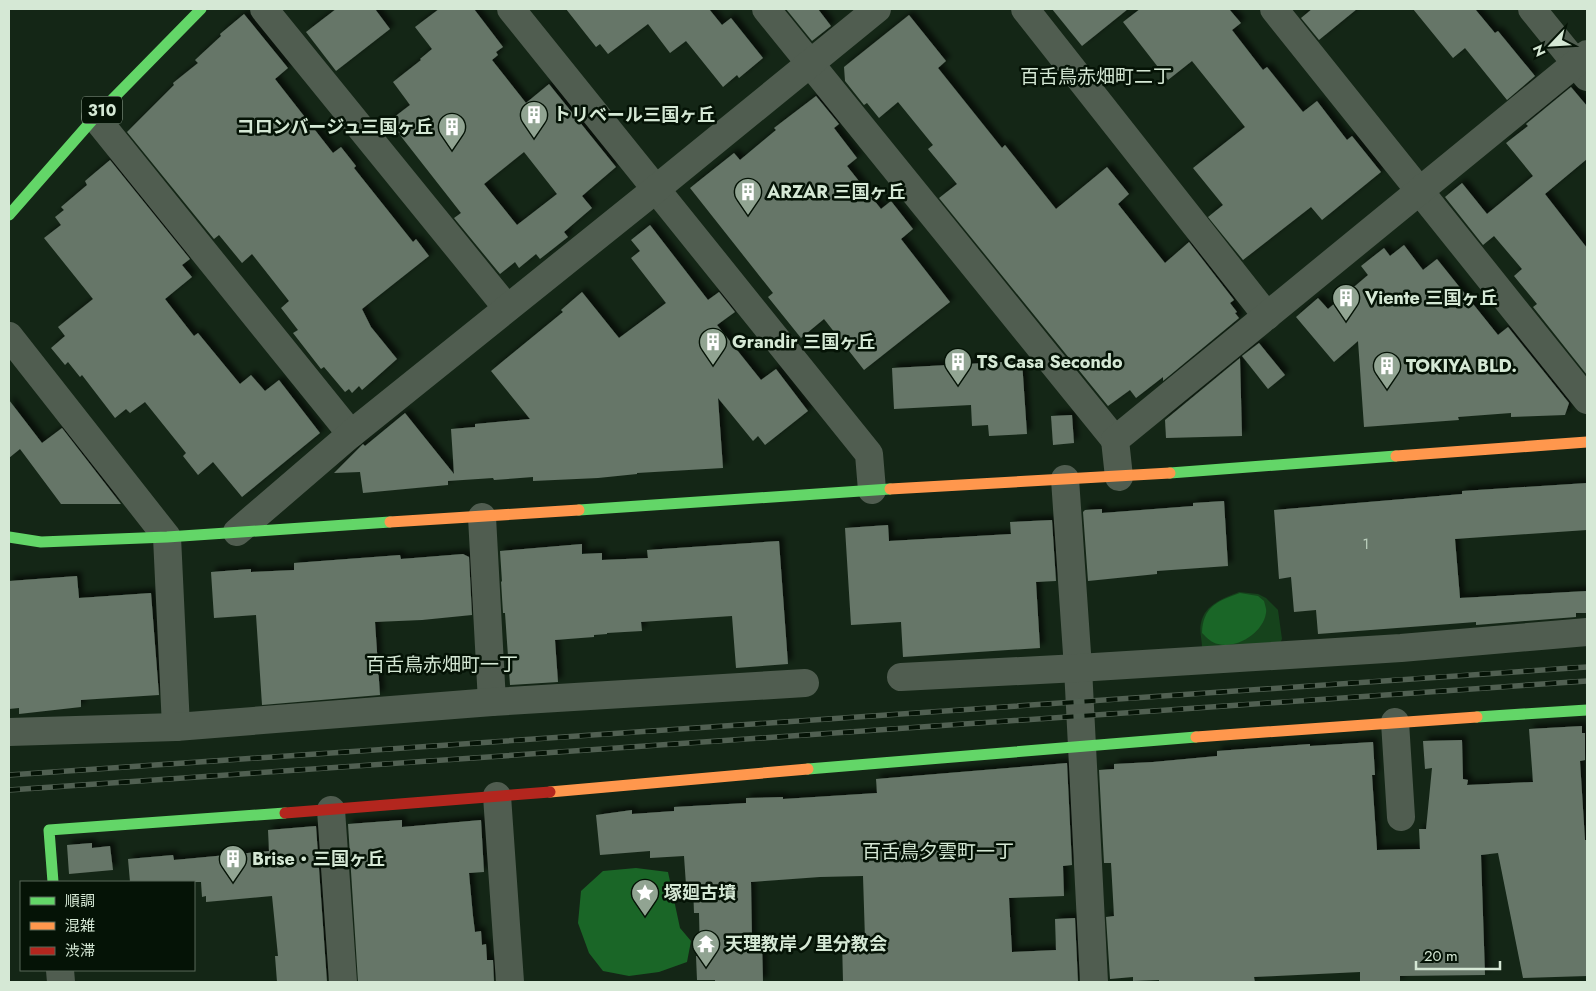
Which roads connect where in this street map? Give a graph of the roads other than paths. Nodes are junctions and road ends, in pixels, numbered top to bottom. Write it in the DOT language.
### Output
graph roads {
  1 [pos="201,9"];
  2 [pos="264,9"];
  3 [pos="512,9"];
  4 [pos="766,9"];
  5 [pos="877,9"];
  6 [pos="1025,9"];
  7 [pos="1274,9"];
  8 [pos="1532,9"];
  9 [pos="810,64"];
  10 [pos="1584,65"];
  11 [pos="95,117"];
  12 [pos="656,189"];
  13 [pos="1420,190"];
  14 [pos="9,215"];
  15 [pos="507,308"];
  16 [pos="1267,316"];
  17 [pos="9,336"];
  18 [pos="1587,400"];
  19 [pos="350,434"];
  20 [pos="1115,440"];
  21 [pos="1587,442"];
  22 [pos="1119,477"];
  23 [pos="1065,480"];
  24 [pos="872,490"];
  25 [pos="482,517"];
  26 [pos="237,532"];
  27 [pos="167,537"];
  28 [pos="9,538"];
  29 [pos="1587,632"];
  30 [pos="1079,676"];
  31 [pos="901,677"];
  32 [pos="805,683"];
  33 [pos="492,702"];
  34 [pos="1587,710"];
  35 [pos="1395,722"];
  36 [pos="176,727"];
  37 [pos="9,732"];
  38 [pos="1082,740"];
  39 [pos="497,796"];
  40 [pos="330,810"];
  41 [pos="1401,816"];
  42 [pos="53,881"];
  43 [pos="343,982"];
  44 [pos="510,982"];
  45 [pos="1094,982"];
  1 -- 11 [label="main road, 310"];
  2 -- 15 [label="street"];
  3 -- 12 [label="street"];
  4 -- 9 [label="street"];
  5 -- 9 [label="street"];
  6 -- 16 [label="street"];
  7 -- 13 [label="street"];
  8 -- 10 [label="street"];
  9 -- 12 [label="street"];
  9 -- 20 [label="street"];
  10 -- 13 [label="street"];
  11 -- 14 [label="main road, 310"];
  11 -- 19 [label="street"];
  12 -- 15 [label="street"];
  12 -- 24 [label="street"];
  13 -- 16 [label="street"];
  13 -- 18 [label="street"];
  15 -- 19 [label="street"];
  16 -- 20 [label="street"];
  17 -- 27 [label="street"];
  19 -- 26 [label="street"];
  20 -- 22 [label="street"];
  21 -- 22 [label="main road"];
  22 -- 23 [label="main road"];
  23 -- 24 [label="main road"];
  23 -- 30 [label="street"];
  24 -- 25 [label="main road"];
  25 -- 26 [label="main road"];
  25 -- 33 [label="street"];
  26 -- 27 [label="main road"];
  27 -- 28 [label="main road"];
  27 -- 36 [label="street"];
  29 -- 30 [label="street"];
  30 -- 31 [label="street"];
  30 -- 38 [label="street"];
  32 -- 33 [label="street"];
  33 -- 36 [label="street"];
  34 -- 35 [label="main road"];
  35 -- 38 [label="main road"];
  35 -- 41 [label="street"];
  36 -- 37 [label="street"];
  38 -- 39 [label="main road"];
  38 -- 45 [label="street"];
  39 -- 40 [label="main road"];
  39 -- 44 [label="street"];
  40 -- 42 [label="main road"];
  40 -- 43 [label="street"];
}
